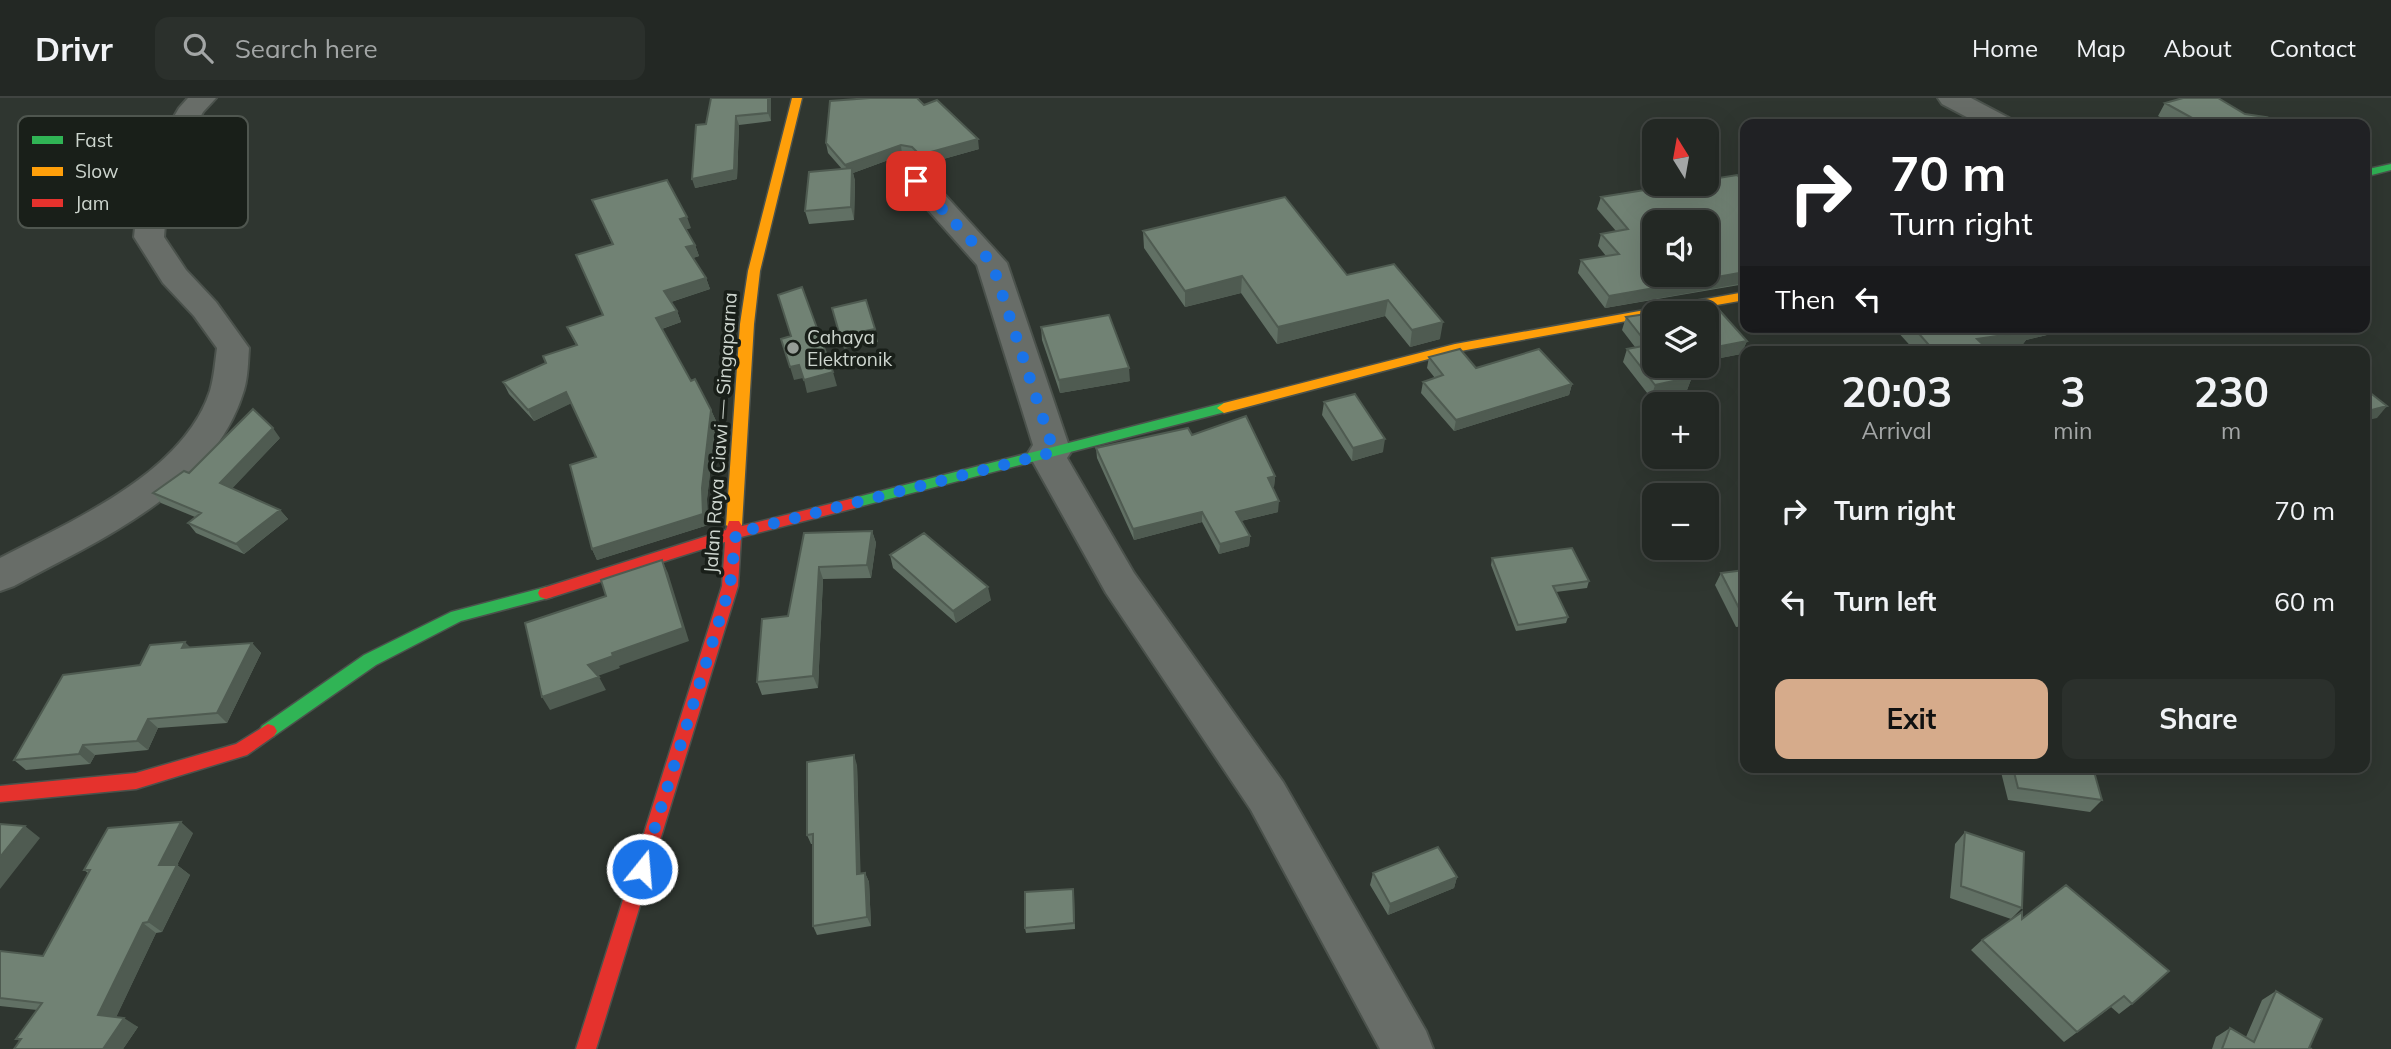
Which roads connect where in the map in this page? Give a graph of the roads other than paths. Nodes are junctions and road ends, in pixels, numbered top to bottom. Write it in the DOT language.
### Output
graph roads {
  1 [pos="203,98"];
  2 [pos="797,98"];
  3 [pos="1951,98"];
  4 [pos="187,116"];
  5 [pos="1990,119"];
  6 [pos="903,166"];
  7 [pos="2391,167"];
  8 [pos="2370,172"];
  9 [pos="150,228"];
  10 [pos="1740,297"];
  11 [pos="1050,453"];
  12 [pos="736,533"];
  13 [pos="0,576"];
  14 [pos="0,794"];
  15 [pos="586,1049"];
  16 [pos="1408,1049"];
  1 -- 4 [label="street"];
  2 -- 12 [label="street, Jalan Raya Ciawi — Singaparna"];
  3 -- 5 [label="street"];
  6 -- 11 [label="street"];
  7 -- 8 [label="street"];
  9 -- 13 [label="street"];
  10 -- 11 [label="street"];
  11 -- 12 [label="street"];
  11 -- 16 [label="street"];
  12 -- 14 [label="street"];
  12 -- 15 [label="street, Jalan Raya Ciawi — Singaparna"];
}
